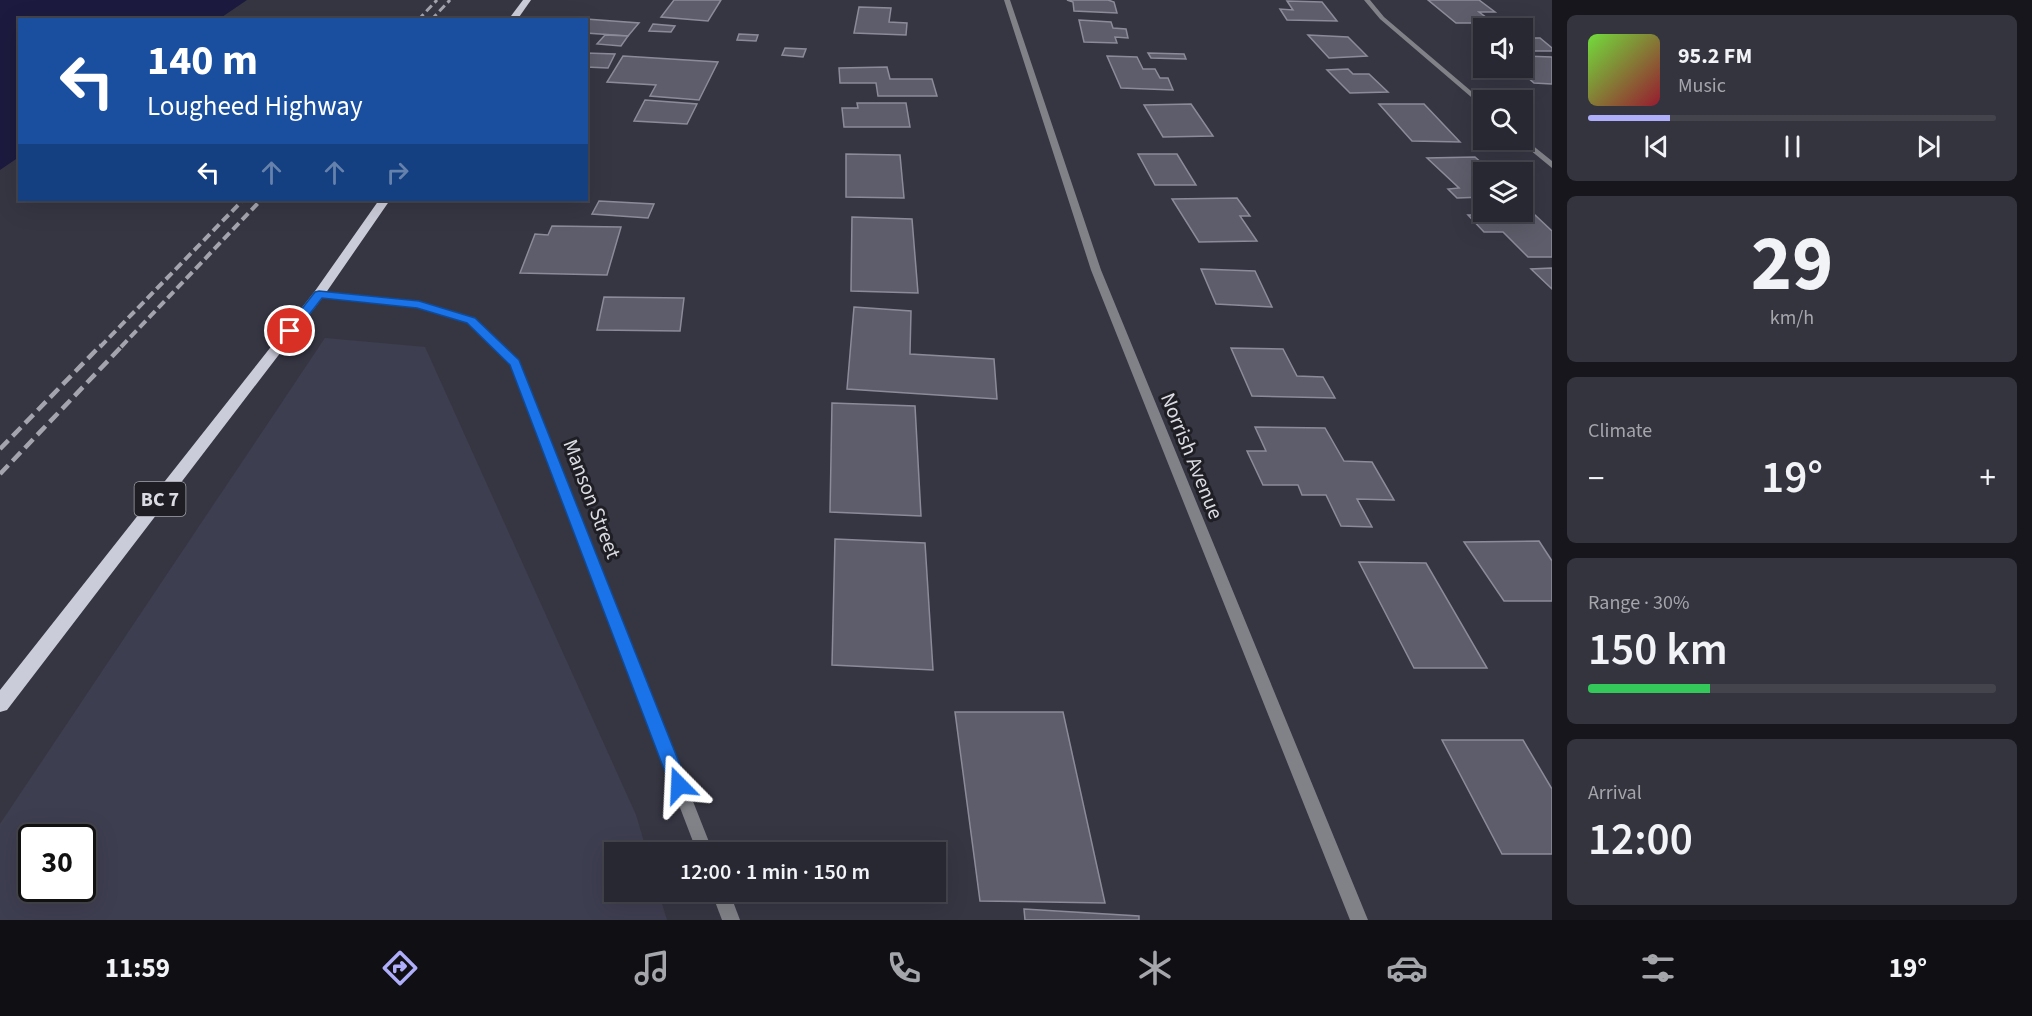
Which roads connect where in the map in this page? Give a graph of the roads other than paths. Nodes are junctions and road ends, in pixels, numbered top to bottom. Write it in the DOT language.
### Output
graph roads {
  1 [pos="527,0"];
  2 [pos="1007,0"];
  3 [pos="1367,0"];
  4 [pos="514,18"];
  5 [pos="1473,97"];
  6 [pos="1533,149"];
  7 [pos="1552,165"];
  8 [pos="383,201"];
  9 [pos="319,294"];
  10 [pos="0,704"];
  11 [pos="701,842"];
  12 [pos="724,902"];
  13 [pos="731,920"];
  14 [pos="1359,920"];
  1 -- 4 [label="main road"];
  2 -- 14 [label="street, Norrish Avenue"];
  3 -- 5 [label="street"];
  6 -- 7 [label="street"];
  8 -- 9 [label="main road, BC 7"];
  9 -- 10 [label="main road, BC 7"];
  9 -- 11 [label="street, Manson Street"];
  12 -- 13 [label="street"];
}
